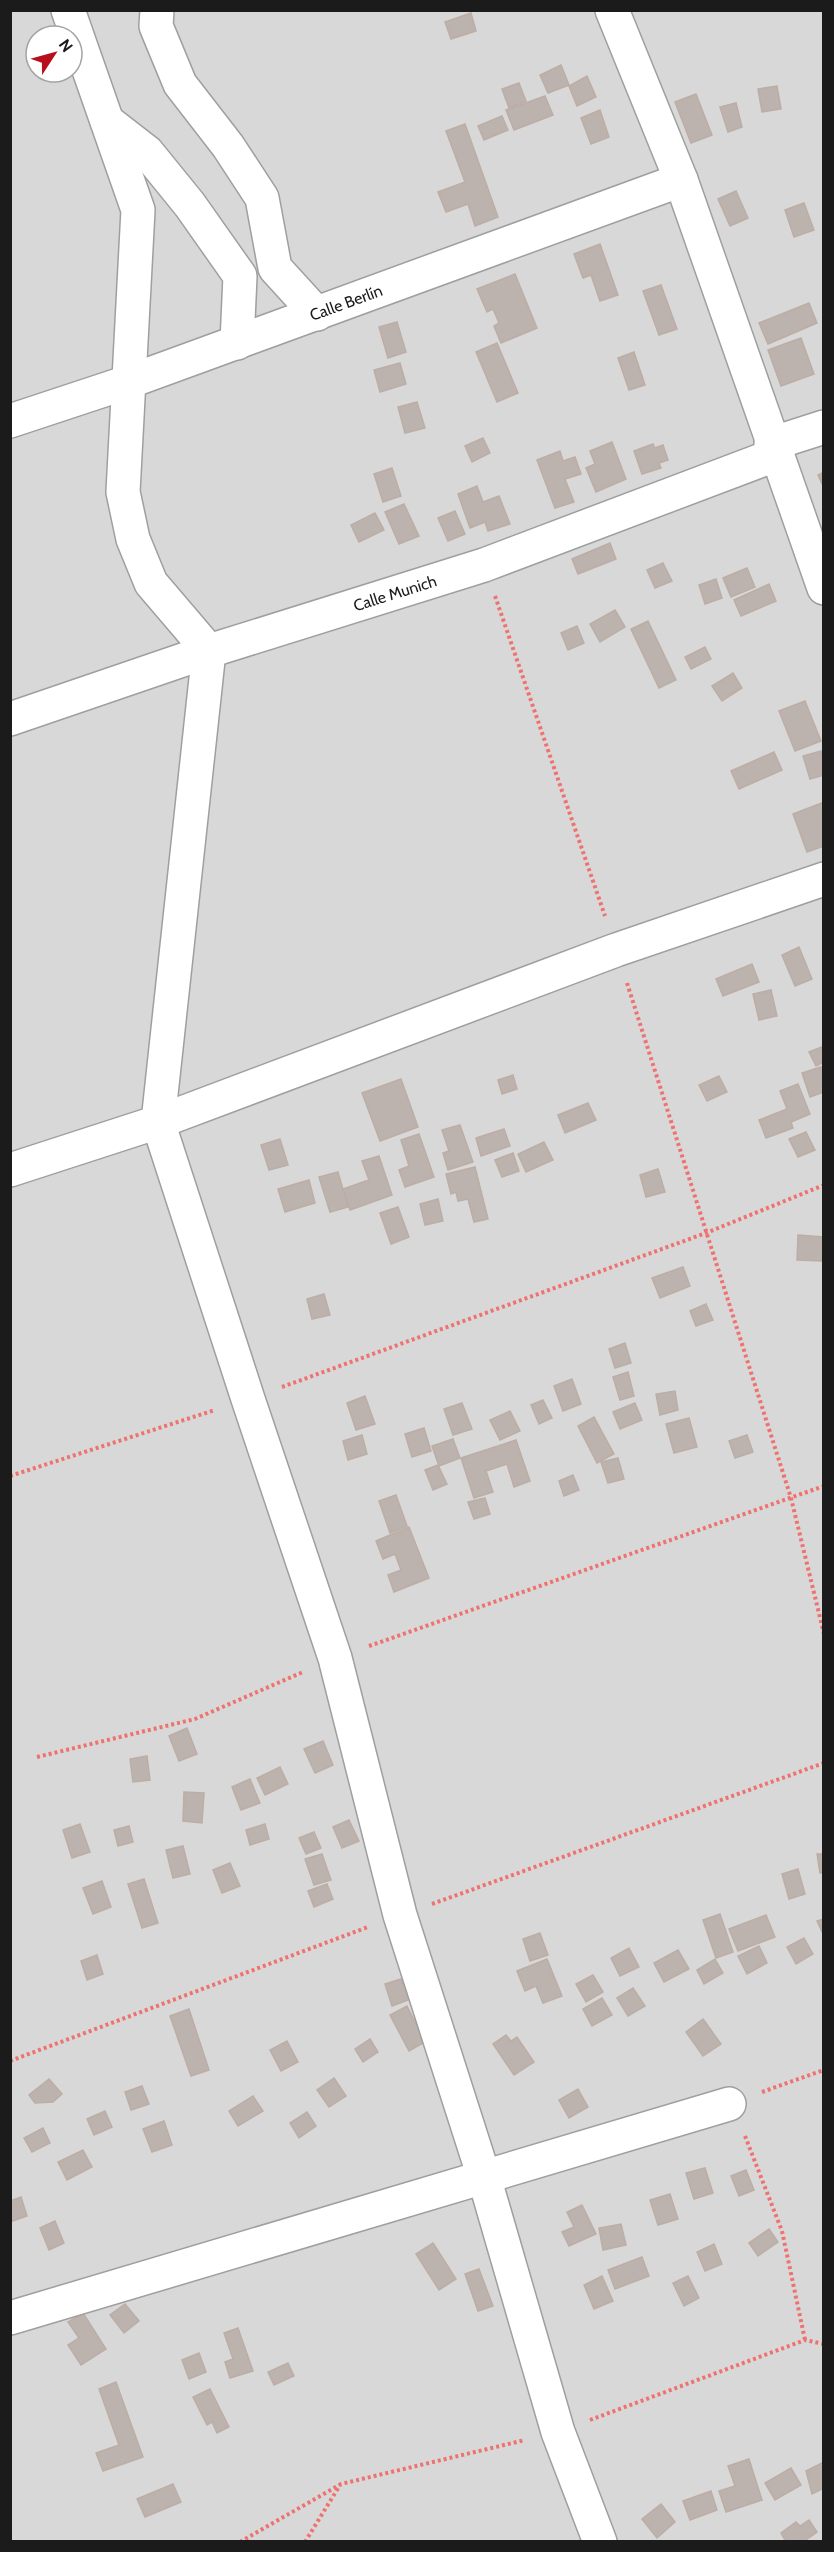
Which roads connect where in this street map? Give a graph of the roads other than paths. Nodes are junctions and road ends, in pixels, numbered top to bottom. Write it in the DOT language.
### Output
graph roads {
  1 [pos="68,10"];
  2 [pos="157,10"];
  3 [pos="612,10"];
  4 [pos="107,121"];
  5 [pos="681,180"];
  6 [pos="317,314"];
  7 [pos="237,343"];
  8 [pos="128,382"];
  9 [pos="10,421"];
  10 [pos="824,427"];
  11 [pos="773,449"];
  12 [pos="824,588"];
  13 [pos="209,651"];
  14 [pos="10,719"];
  15 [pos="824,879"];
  16 [pos="158,1122"];
  17 [pos="10,1170"];
  18 [pos="729,2104"];
  19 [pos="484,2177"];
  20 [pos="10,2318"];
  21 [pos="600,2541"];
  1 -- 4 [label="street"];
  2 -- 6 [label="street"];
  3 -- 5 [label="street"];
  4 -- 7 [label="street"];
  4 -- 8 [label="street"];
  5 -- 6 [label="street, Calle Berlín"];
  5 -- 11 [label="street"];
  6 -- 7 [label="street, Calle Berlín"];
  7 -- 8 [label="street, Calle Berlín"];
  8 -- 9 [label="street, Calle Berlín"];
  8 -- 13 [label="street"];
  10 -- 11 [label="street, Calle Munich"];
  11 -- 12 [label="street"];
  11 -- 13 [label="street, Calle Munich"];
  13 -- 14 [label="street, Calle Munich"];
  13 -- 16 [label="street"];
  15 -- 16 [label="street"];
  16 -- 17 [label="street"];
  16 -- 19 [label="street"];
  18 -- 19 [label="street"];
  19 -- 20 [label="street"];
  19 -- 21 [label="street"];
}
